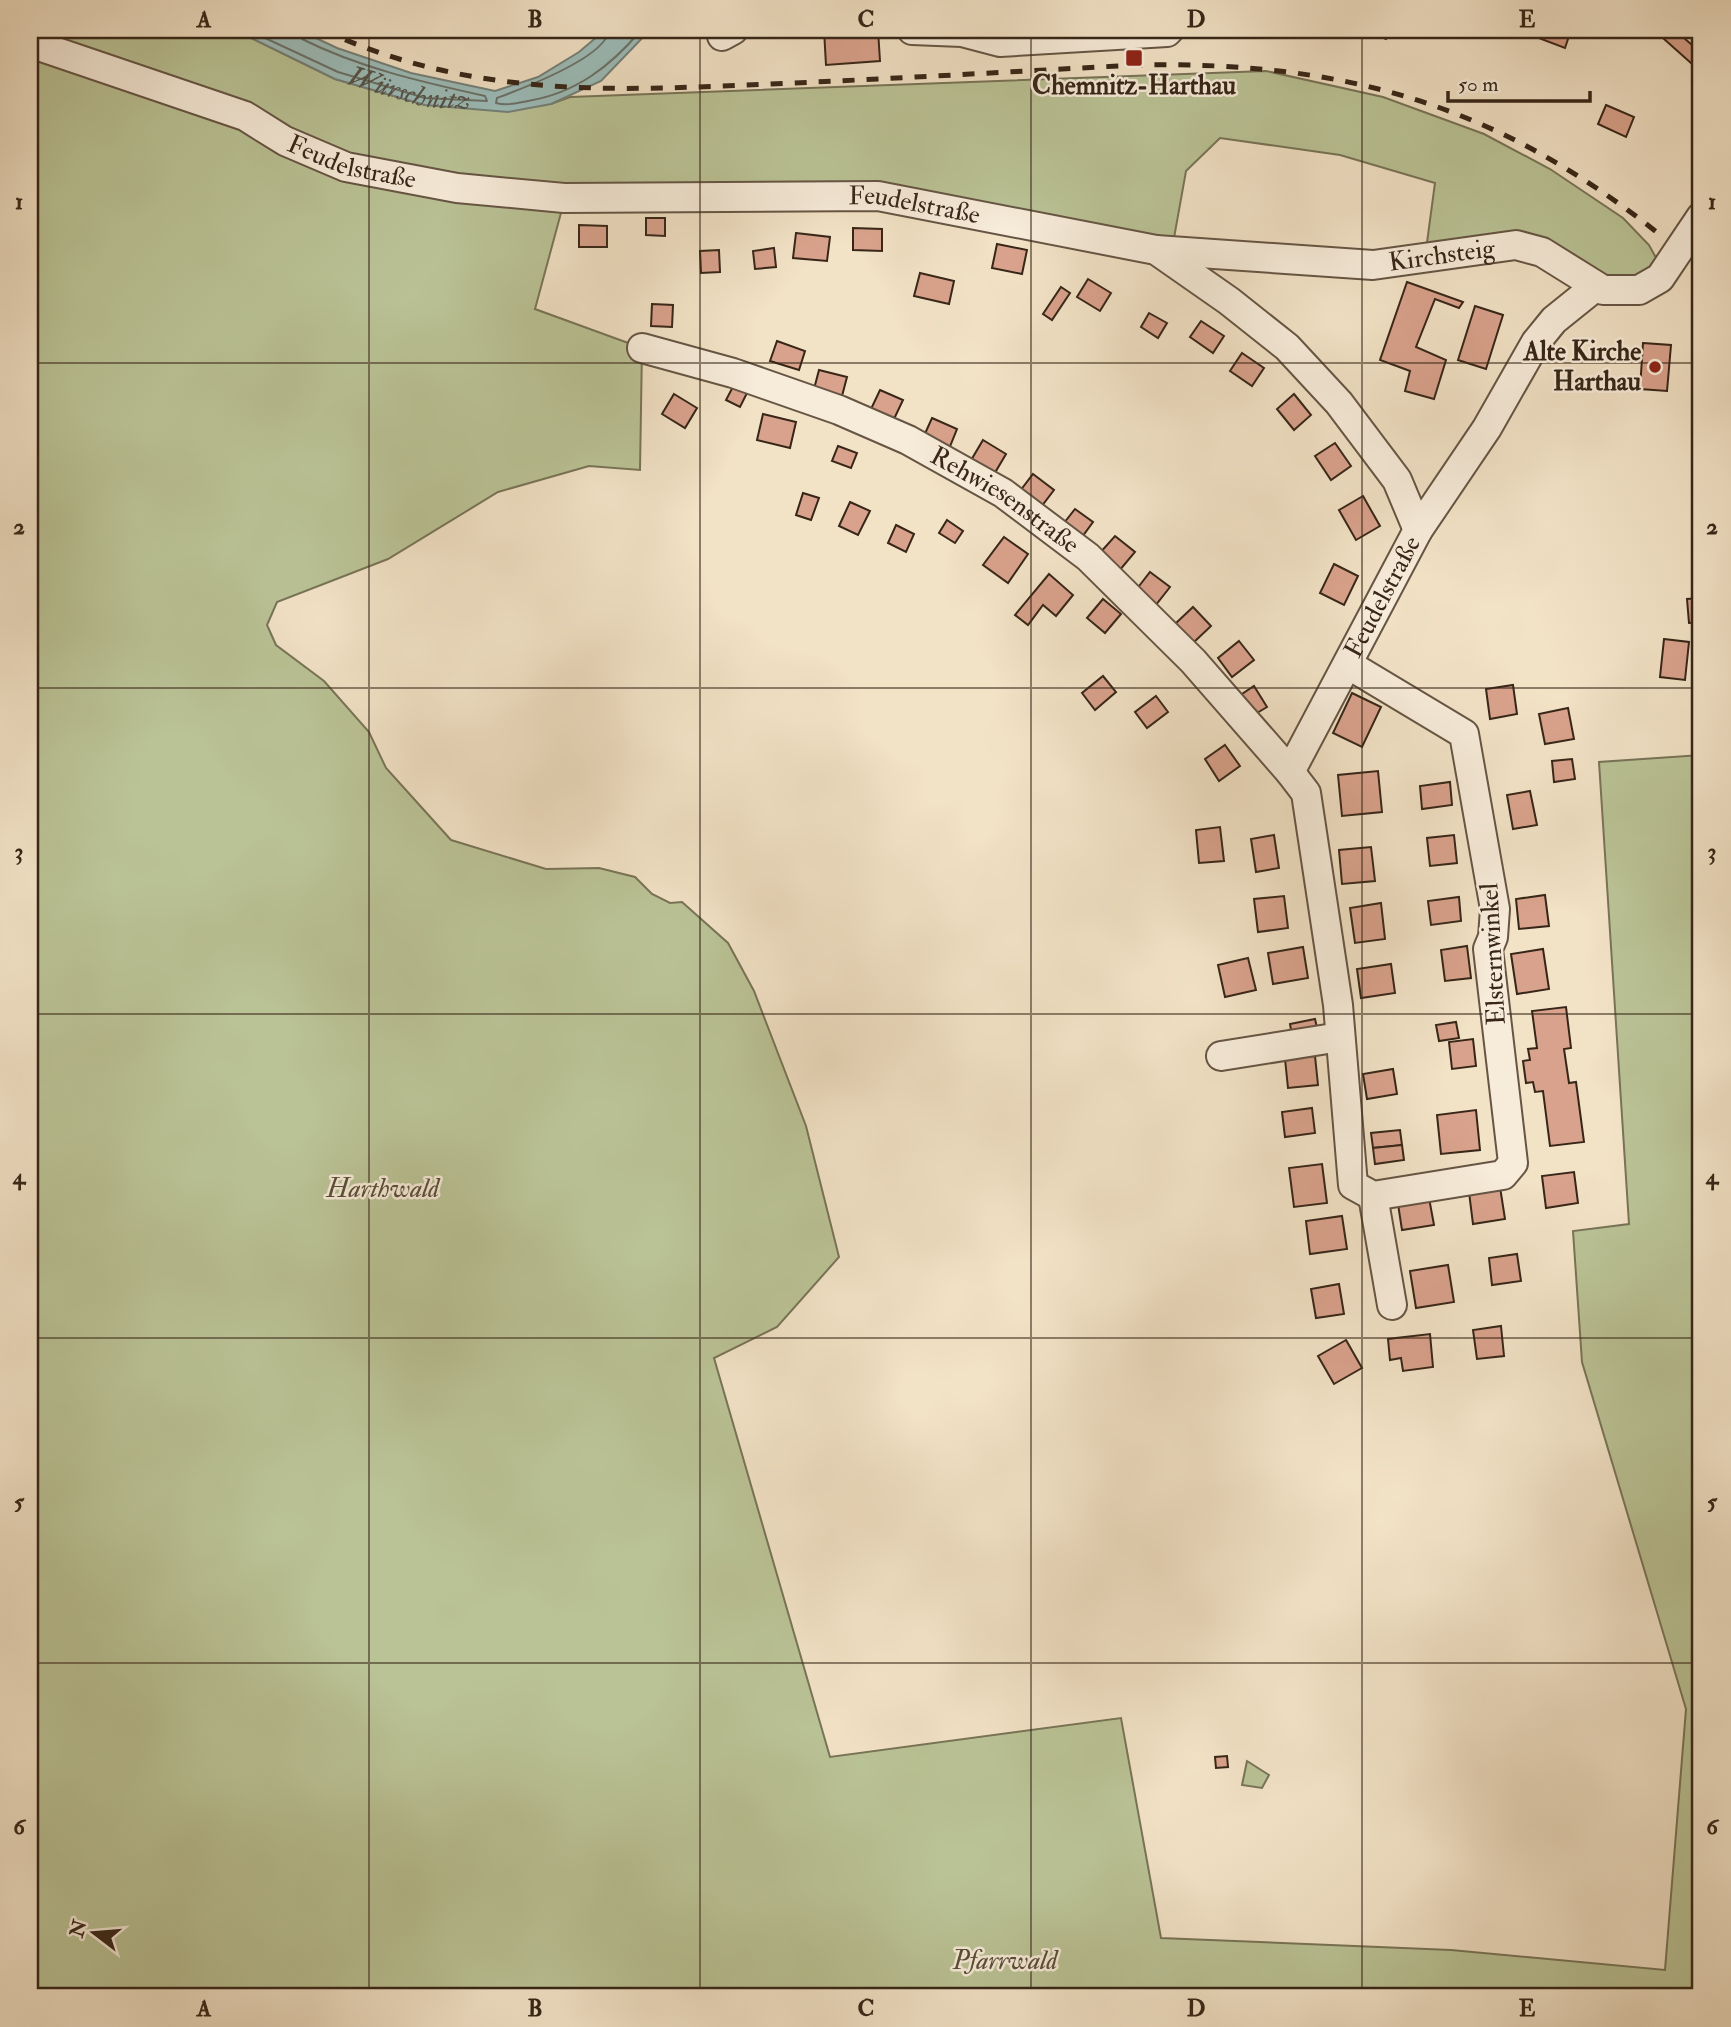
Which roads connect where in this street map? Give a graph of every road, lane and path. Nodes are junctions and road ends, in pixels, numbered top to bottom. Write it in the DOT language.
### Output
graph roads {
  1 [pos="912,30"];
  2 [pos="1169,30"];
  3 [pos="30,43"];
  4 [pos="1695,225"];
  5 [pos="1156,250"];
  6 [pos="1595,287"];
  7 [pos="642,348"];
  8 [pos="1418,530"];
  9 [pos="1349,665"];
  10 [pos="1290,772"];
  11 [pos="1340,1037"];
  12 [pos="1221,1056"];
  13 [pos="1373,1196"];
  14 [pos="1392,1305"];
  1 -- 2 [label="street"];
  3 -- 5 [label="street, Feudelstraße"];
  4 -- 6 [label="street, Kirchsteig"];
  5 -- 6 [label="street, Kirchsteig"];
  5 -- 8 [label="street, Feudelstraße"];
  6 -- 8 [label="street"];
  7 -- 10 [label="street, Rehwiesenstraße"];
  8 -- 9 [label="street, Feudelstraße"];
  9 -- 10 [label="street, Feudelstraße"];
  9 -- 13 [label="street, Elsternwinkel"];
  10 -- 11 [label="street"];
  11 -- 12 [label="street"];
  11 -- 13 [label="street"];
  13 -- 14 [label="street"];
}
